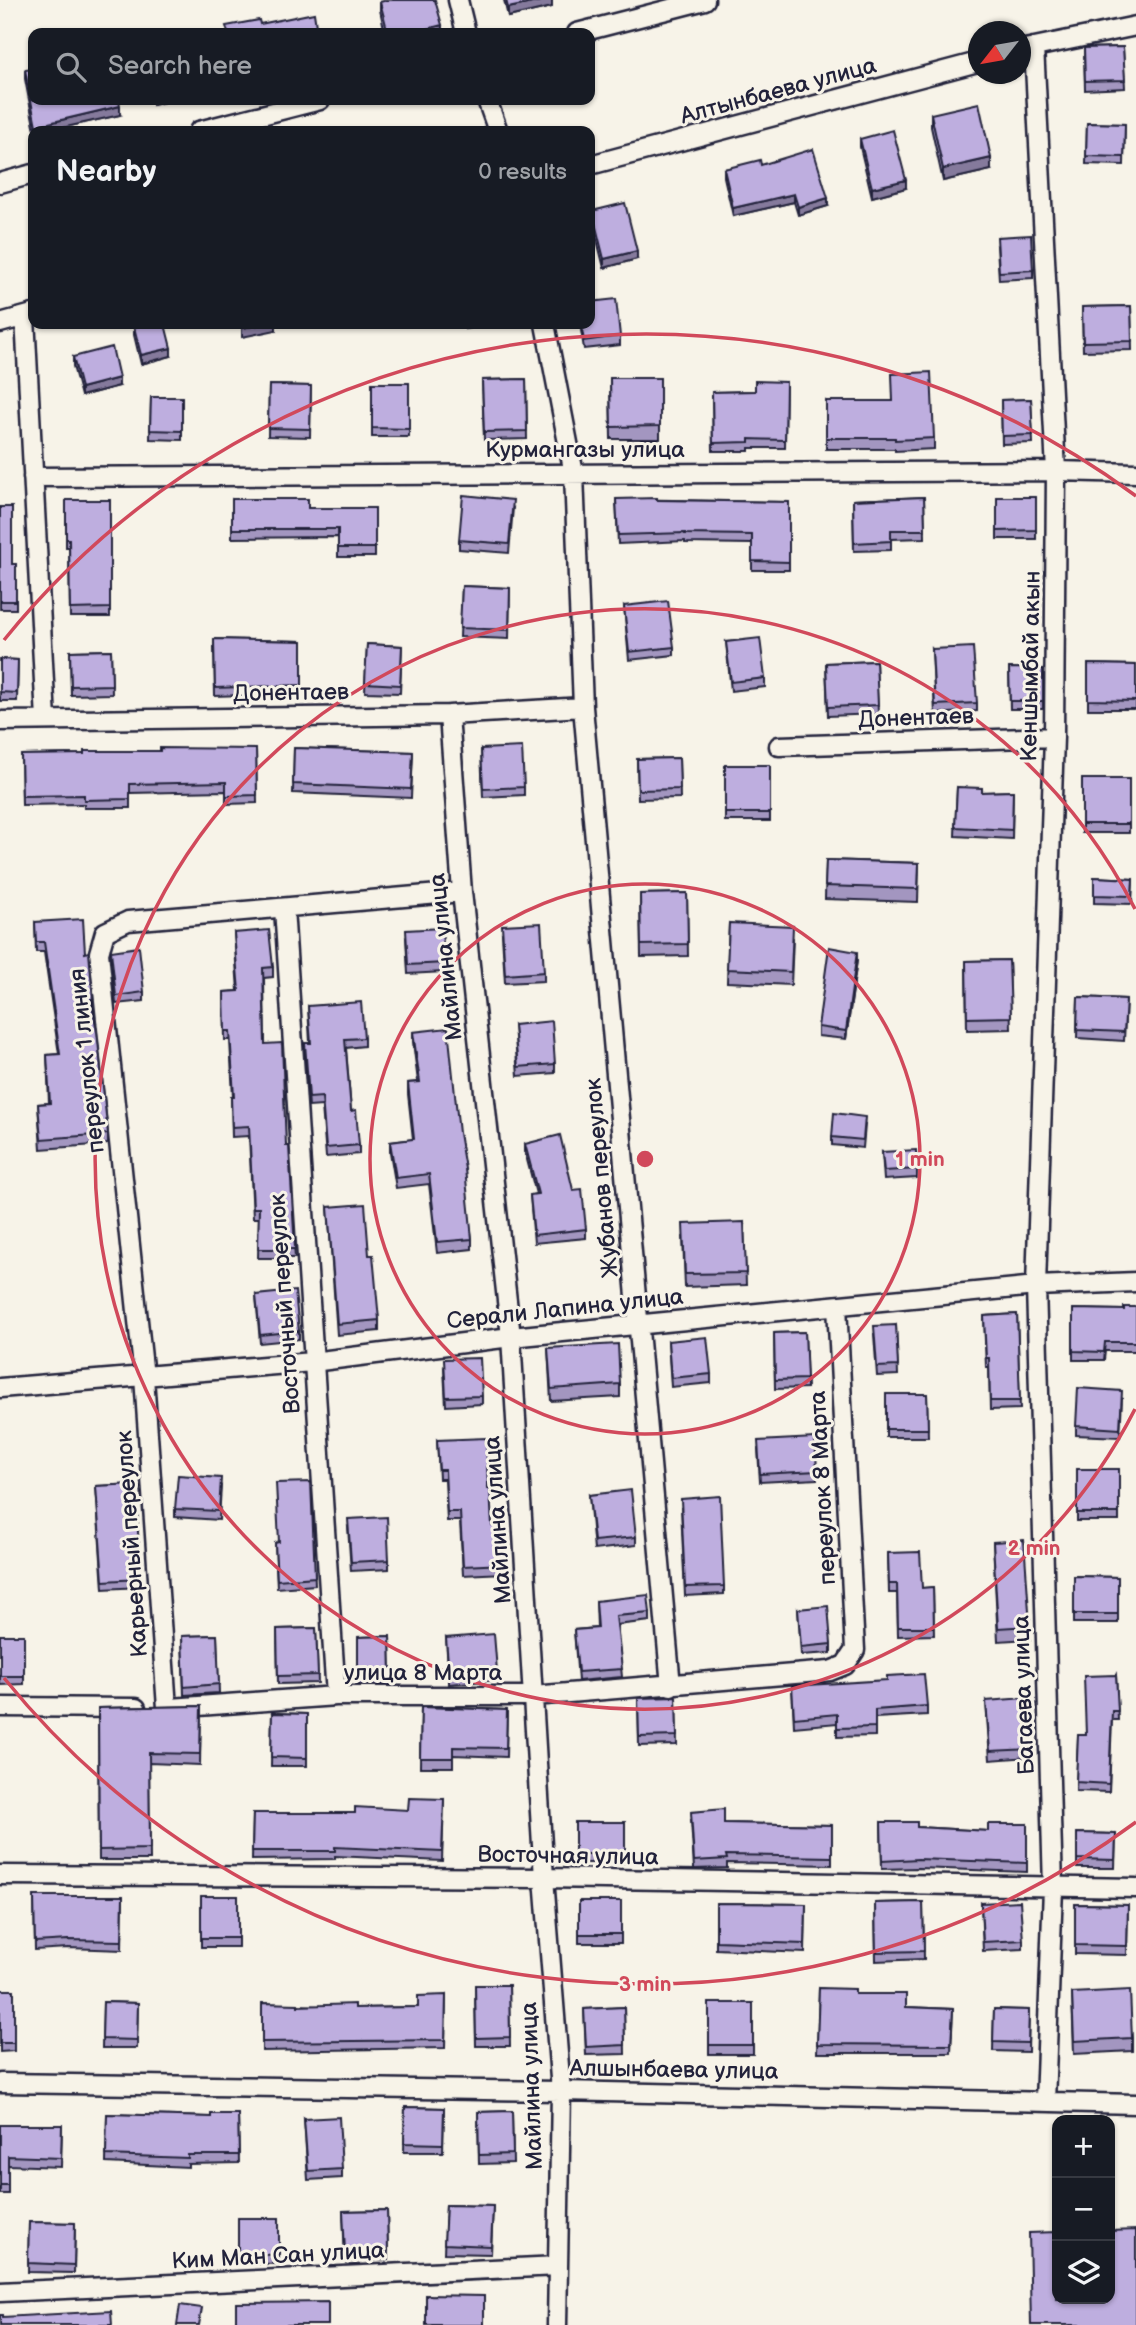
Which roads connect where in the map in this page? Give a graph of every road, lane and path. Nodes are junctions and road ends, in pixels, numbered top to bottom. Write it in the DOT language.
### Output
graph roads {
  1 [pos="458,0"];
  2 [pos="705,0"];
  3 [pos="1136,26"];
  4 [pos="465,28"];
  5 [pos="595,28"];
  6 [pos="1031,48"];
  7 [pos="968,65"];
  8 [pos="1029,84"];
  9 [pos="300,105"];
  10 [pos="489,105"];
  11 [pos="219,126"];
  12 [pos="496,126"];
  13 [pos="595,164"];
  14 [pos="28,175"];
  15 [pos="0,183"];
  16 [pos="28,316"];
  17 [pos="0,323"];
  18 [pos="29,329"];
  19 [pos="546,329"];
  20 [pos="1056,471"];
  21 [pos="1136,472"];
  22 [pos="574,474"];
  23 [pos="33,477"];
  24 [pos="583,707"];
  25 [pos="449,715"];
  26 [pos="46,720"];
  27 [pos="0,722"];
  28 [pos="1054,737"];
  29 [pos="779,746"];
  30 [pos="462,892"];
  31 [pos="284,908"];
  32 [pos="1136,1282"];
  33 [pos="1036,1286"];
  34 [pos="837,1306"];
  35 [pos="639,1325"];
  36 [pos="510,1336"];
  37 [pos="312,1363"];
  38 [pos="144,1377"];
  39 [pos="0,1388"];
  40 [pos="845,1665"];
  41 [pos="671,1686"];
  42 [pos="336,1696"];
  43 [pos="533,1696"];
  44 [pos="0,1707"];
  45 [pos="167,1708"];
  46 [pos="0,1875"];
  47 [pos="544,1878"];
  48 [pos="1053,1888"];
  49 [pos="1136,1888"];
  50 [pos="0,2083"];
  51 [pos="561,2091"];
  52 [pos="1045,2102"];
  53 [pos="1136,2104"];
  54 [pos="558,2266"];
  55 [pos="0,2292"];
  56 [pos="556,2325"];
  1 -- 4 [label="street"];
  2 -- 5 [label="street"];
  3 -- 6 [label="street"];
  7 -- 13 [label="street, Алтынбаева улица"];
  8 -- 20 [label="street, Кеншымбай акын"];
  9 -- 11 [label="street"];
  10 -- 12 [label="street"];
  14 -- 15 [label="street"];
  16 -- 17 [label="street"];
  18 -- 23 [label="street"];
  19 -- 22 [label="street"];
  20 -- 21 [label="street, Курмангазы улица"];
  20 -- 22 [label="street, Курмангазы улица"];
  20 -- 28 [label="street, Кеншымбай акын"];
  22 -- 23 [label="street, Курмангазы улица"];
  22 -- 24 [label="street"];
  23 -- 26 [label="street"];
  24 -- 25 [label="street, Донентаев"];
  24 -- 35 [label="street, Жубанов переулок"];
  25 -- 26 [label="street, Донентаев"];
  25 -- 30 [label="street, Майлина улица"];
  26 -- 27 [label="street, Донентаев"];
  28 -- 29 [label="street, Донентаев"];
  28 -- 33 [label="street, Кеншымбай акын"];
  30 -- 31 [label="street, переулок 1 линия"];
  30 -- 36 [label="street, Майлина улица"];
  31 -- 37 [label="street, Восточный переулок"];
  31 -- 38 [label="street, переулок 1 линия"];
  32 -- 33 [label="street, Серали Лапина улица"];
  33 -- 34 [label="street, Серали Лапина улица"];
  33 -- 48 [label="street, Багаева улица"];
  34 -- 35 [label="street, Серали Лапина улица"];
  34 -- 40 [label="street, переулок 8 Марта"];
  35 -- 36 [label="street, Серали Лапина улица"];
  35 -- 41 [label="street, Жубанов переулок"];
  36 -- 37 [label="street, Серали Лапина улица"];
  36 -- 43 [label="street, Майлина улица"];
  37 -- 38 [label="street, Серали Лапина улица"];
  37 -- 42 [label="street, Восточный переулок"];
  38 -- 39 [label="street, Серали Лапина улица"];
  38 -- 45 [label="street, Карьерный переулок"];
  40 -- 41 [label="street, улица 8 Марта"];
  41 -- 43 [label="street, улица 8 Марта"];
  42 -- 43 [label="street, улица 8 Марта"];
  42 -- 45 [label="street, улица 8 Марта"];
  43 -- 47 [label="street, Майлина улица"];
  44 -- 45 [label="street, улица 8 Марта"];
  46 -- 47 [label="street, Восточная улица"];
  47 -- 48 [label="street, Восточная улица"];
  47 -- 51 [label="street, Майлина улица"];
  48 -- 49 [label="street, Восточная улица"];
  48 -- 52 [label="street, Багаева улица"];
  50 -- 51 [label="street, Алшынбаева улица"];
  51 -- 52 [label="street, Алшынбаева улица"];
  51 -- 54 [label="street, Майлина улица"];
  52 -- 53 [label="street, Алшынбаева улица"];
  54 -- 55 [label="street, Ким Ман Сан улица"];
  54 -- 56 [label="street, Майлина улица"];
}
